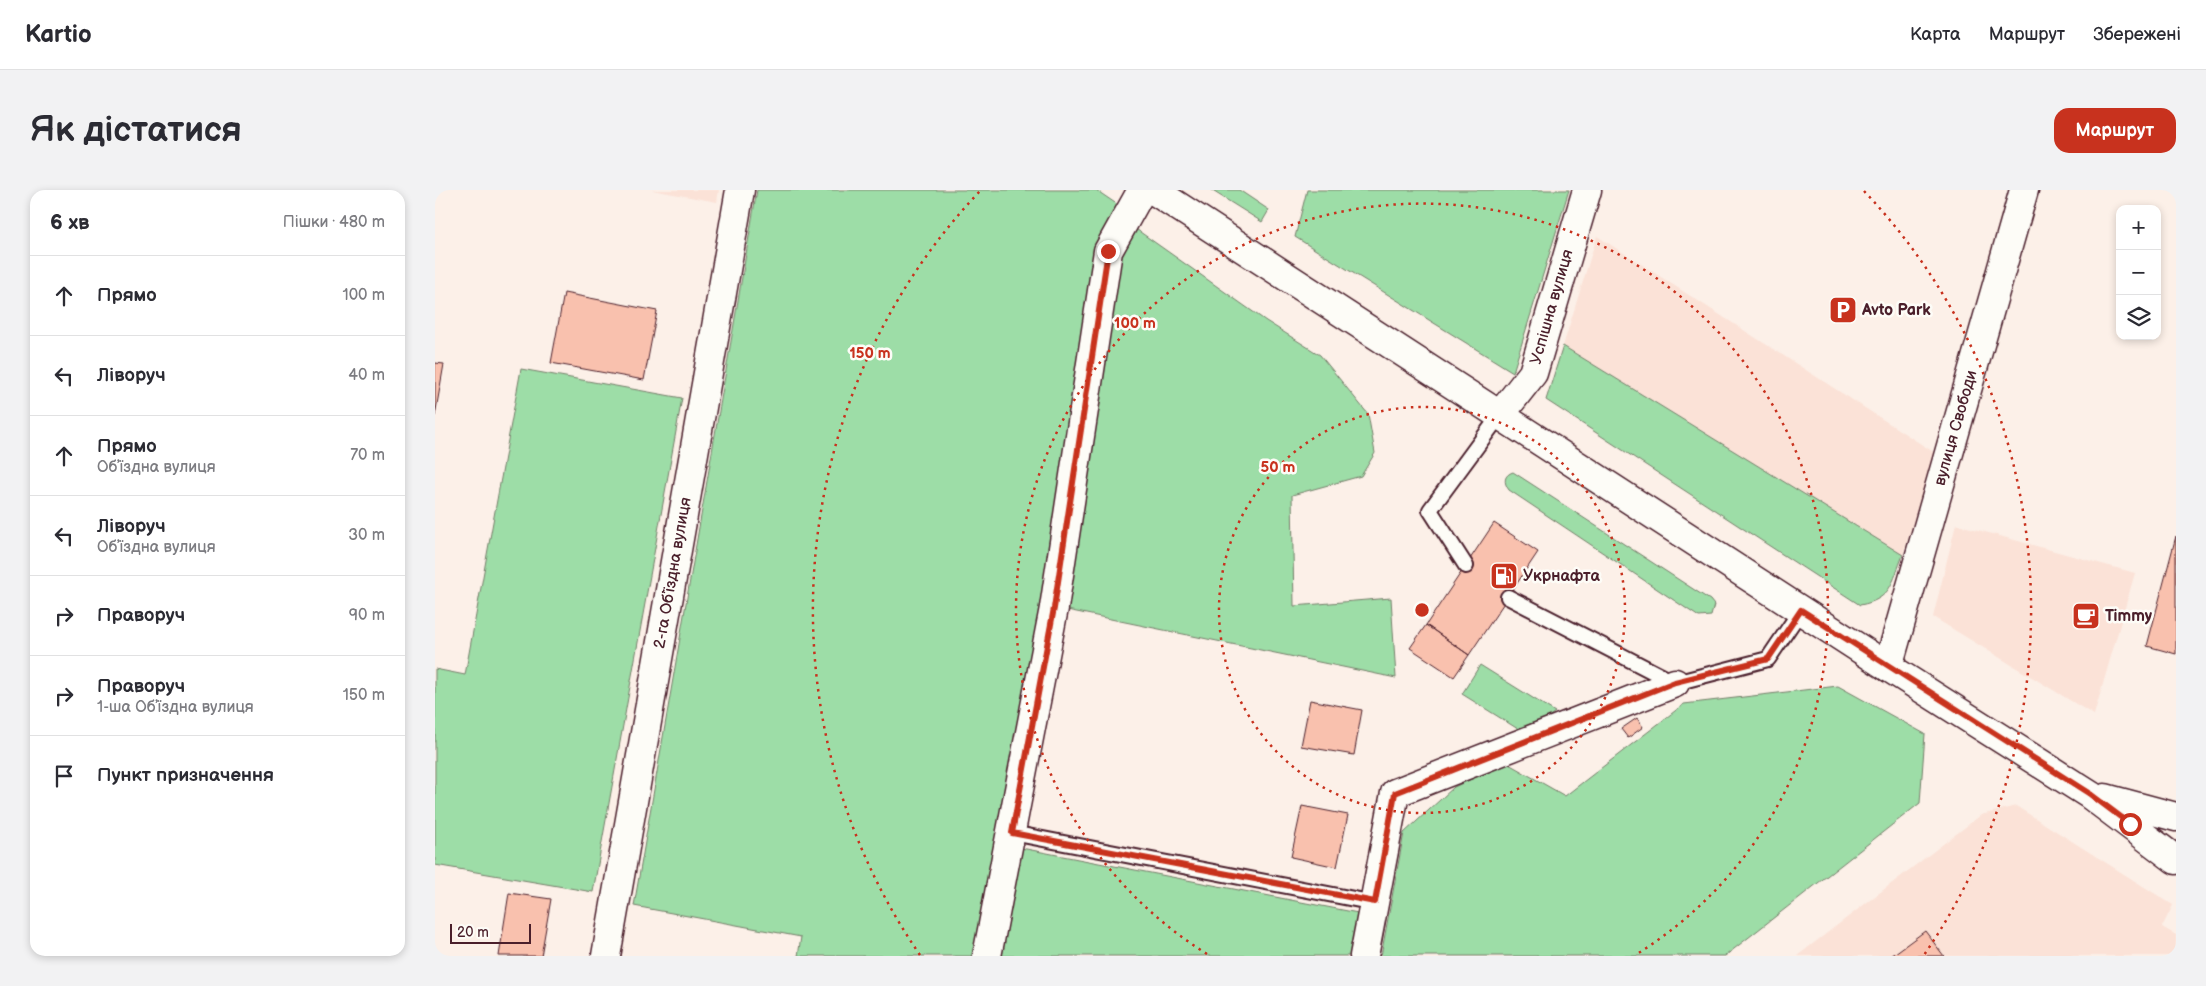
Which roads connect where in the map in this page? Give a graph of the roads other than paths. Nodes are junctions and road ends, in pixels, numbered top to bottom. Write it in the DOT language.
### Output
graph roads {
  1 [pos="740,190"];
  2 [pos="1142,190"];
  3 [pos="1153,190"];
  4 [pos="1587,190"];
  5 [pos="2024,190"];
  6 [pos="1500,415"];
  7 [pos="1466,566"];
  8 [pos="1508,597"];
  9 [pos="1801,610"];
  10 [pos="1888,667"];
  11 [pos="1675,682"];
  12 [pos="2090,794"];
  13 [pos="2176,817"];
  14 [pos="1012,833"];
  15 [pos="2176,860"];
  16 [pos="1375,902"];
  17 [pos="606,956"];
  18 [pos="987,956"];
  19 [pos="1364,956"];
  1 -- 17 [label="street, 2-га Обʼїздна вулиця"];
  2 -- 14 [label="street"];
  3 -- 6 [label="street"];
  4 -- 6 [label="street, Успішна вулиця"];
  5 -- 10 [label="street, вулиця Свободи"];
  6 -- 7 [label="lane"];
  6 -- 9 [label="street"];
  8 -- 11 [label="lane"];
  9 -- 10 [label="street"];
  9 -- 11 [label="lane"];
  10 -- 12 [label="street"];
  11 -- 16 [label="street"];
  12 -- 13 [label="street"];
  12 -- 15 [label="street"];
  14 -- 16 [label="lane"];
  14 -- 18 [label="street"];
  16 -- 19 [label="street"];
}
